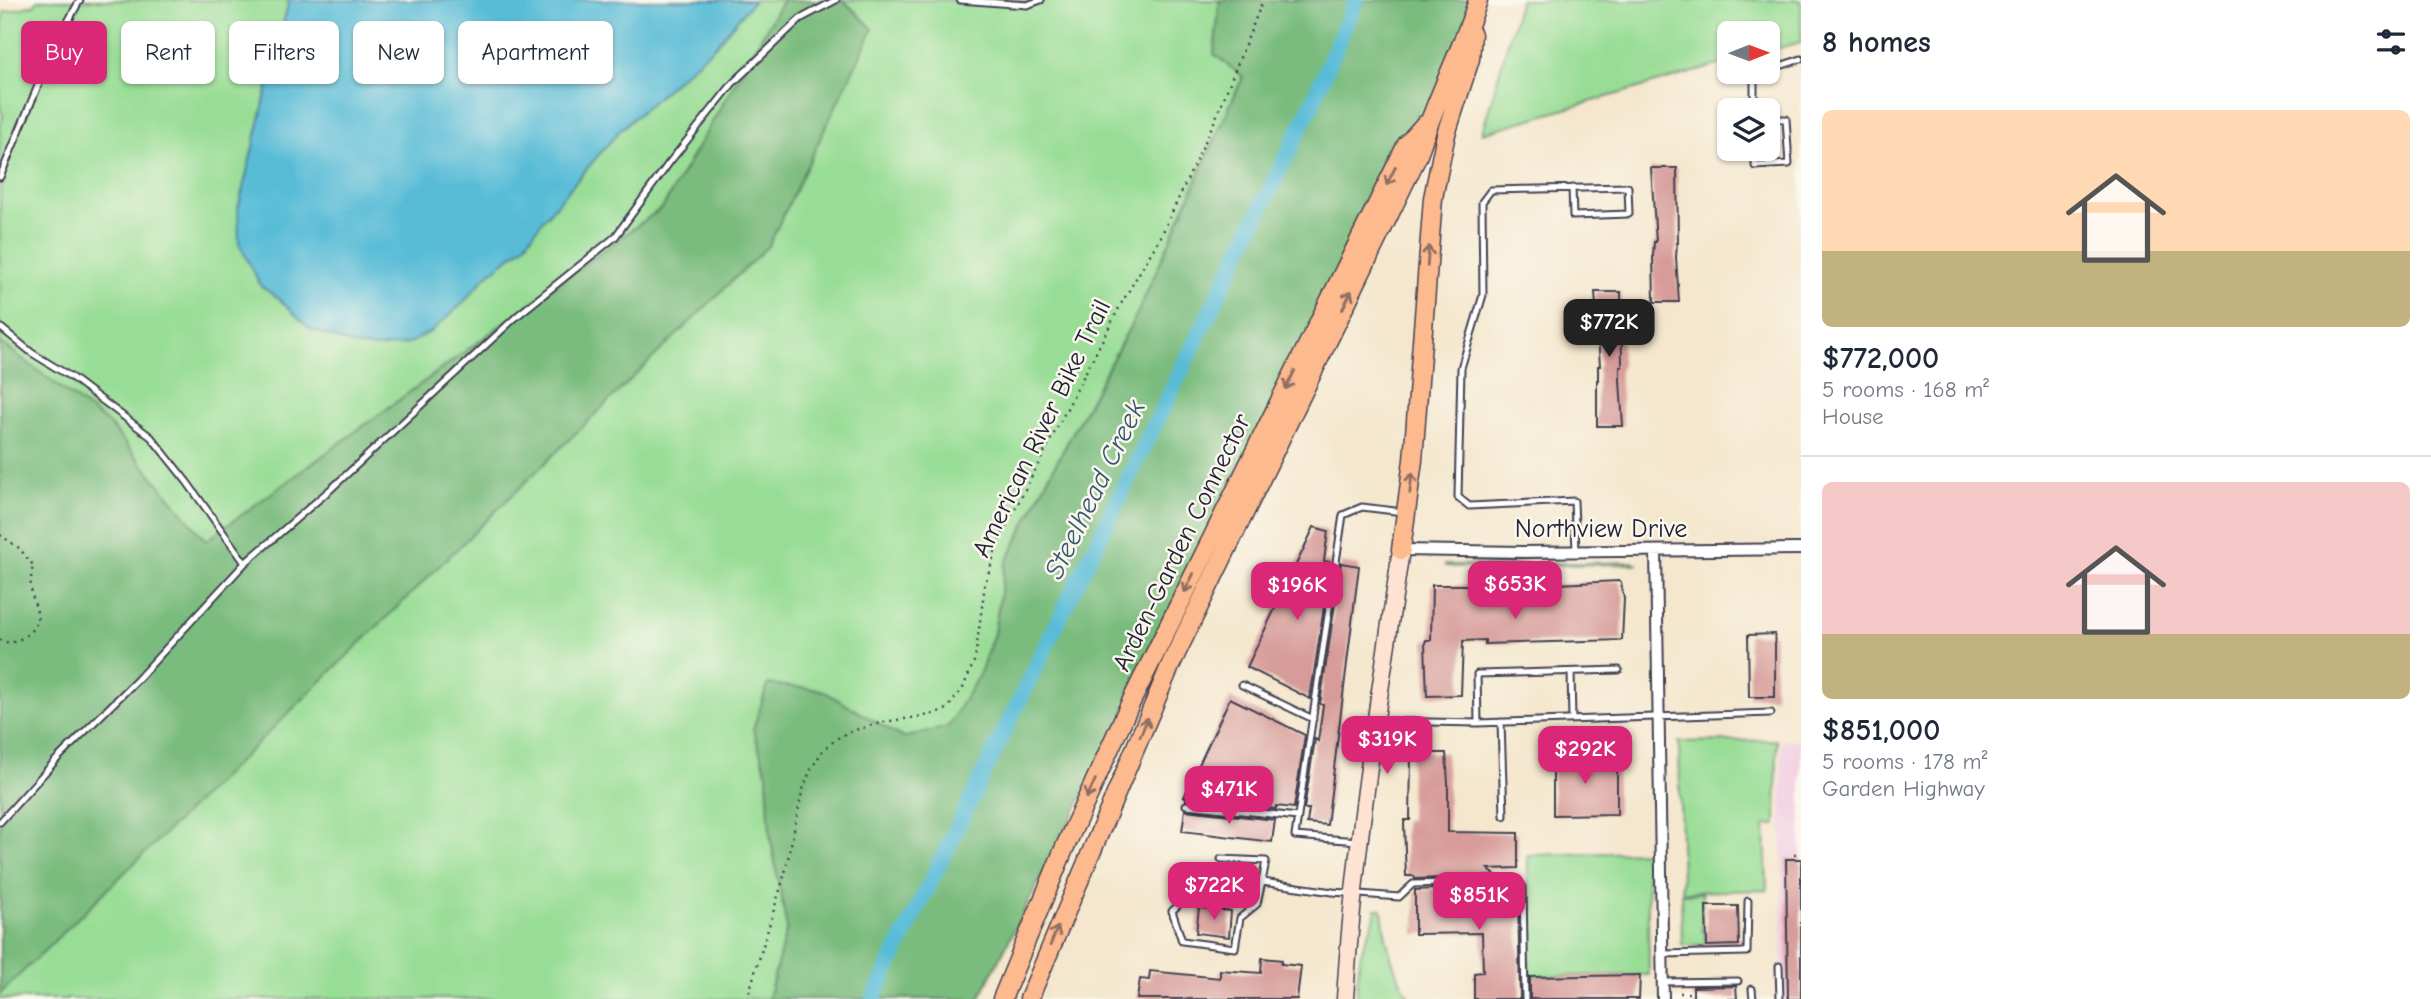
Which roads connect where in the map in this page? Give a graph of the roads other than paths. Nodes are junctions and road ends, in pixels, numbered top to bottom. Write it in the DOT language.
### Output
graph roads {
  1 [pos="80,0"];
  2 [pos="836,0"];
  3 [pos="960,0"];
  4 [pos="1041,0"];
  5 [pos="1476,6"];
  6 [pos="1801,59"];
  7 [pos="1780,65"];
  8 [pos="1780,118"];
  9 [pos="1429,119"];
  10 [pos="1755,161"];
  11 [pos="0,177"];
  12 [pos="1572,188"];
  13 [pos="0,327"];
  14 [pos="1406,513"];
  15 [pos="1801,549"];
  16 [pos="1401,550"];
  17 [pos="1576,551"];
  18 [pos="1656,551"];
  19 [pos="245,563"];
  20 [pos="1619,670"];
  21 [pos="1571,672"];
  22 [pos="1242,685"];
  23 [pos="1771,713"];
  24 [pos="1659,718"];
  25 [pos="1313,719"];
  26 [pos="1573,720"];
  27 [pos="1376,721"];
  28 [pos="1501,722"];
  29 [pos="1478,723"];
  30 [pos="1186,805"];
  31 [pos="1504,816"];
  32 [pos="1298,817"];
  33 [pos="0,822"];
  34 [pos="1361,841"];
  35 [pos="1221,859"];
  36 [pos="1262,882"];
  37 [pos="1355,894"];
  38 [pos="1748,901"];
  39 [pos="1257,904"];
  40 [pos="1662,954"];
  41 [pos="1779,966"];
  42 [pos="1738,981"];
  43 [pos="1662,982"];
  44 [pos="1752,989"];
  45 [pos="1002,999"];
  46 [pos="1029,999"];
  47 [pos="1345,999"];
  48 [pos="1525,999"];
  49 [pos="1663,999"];
  50 [pos="1753,999"];
  51 [pos="1780,999"];
  1 -- 11 [label="lane"];
  2 -- 19 [label="lane"];
  3 -- 4 [label="lane"];
  5 -- 9 [label="main road, Arden-Garden Connector"];
  14 -- 5 [label="main road, one-way"];
  6 -- 7 [label="lane"];
  8 -- 10 [label="lane"];
  9 -- 45 [label="main road, Arden-Garden Connector, one-way"];
  46 -- 9 [label="main road, Arden-Garden Connector, one-way"];
  12 -- 12 [label="lane"];
  12 -- 17 [label="lane"];
  13 -- 19 [label="lane"];
  14 -- 16 [label="main road"];
  14 -- 25 [label="lane"];
  15 -- 18 [label="street, Northview Drive"];
  16 -- 17 [label="street, Northview Drive"];
  16 -- 27 [label="street"];
  17 -- 18 [label="street, Northview Drive"];
  18 -- 24 [label="street"];
  19 -- 33 [label="lane"];
  20 -- 21 [label="lane"];
  21 -- 26 [label="lane"];
  21 -- 29 [label="lane"];
  22 -- 25 [label="lane"];
  23 -- 24 [label="lane"];
  24 -- 26 [label="lane"];
  24 -- 40 [label="street"];
  25 -- 32 [label="lane"];
  26 -- 28 [label="lane"];
  27 -- 29 [label="lane"];
  27 -- 34 [label="street"];
  28 -- 29 [label="lane"];
  28 -- 31 [label="lane"];
  30 -- 32 [label="lane"];
  32 -- 34 [label="lane"];
  34 -- 37 [label="street"];
  35 -- 36 [label="lane"];
  36 -- 37 [label="lane"];
  36 -- 39 [label="lane"];
  37 -- 47 [label="street"];
  37 -- 48 [label="lane"];
  38 -- 40 [label="lane"];
  39 -- 39 [label="lane"];
  40 -- 43 [label="street"];
  41 -- 51 [label="lane"];
  42 -- 43 [label="lane"];
  43 -- 49 [label="street"];
  44 -- 50 [label="lane"];
}
